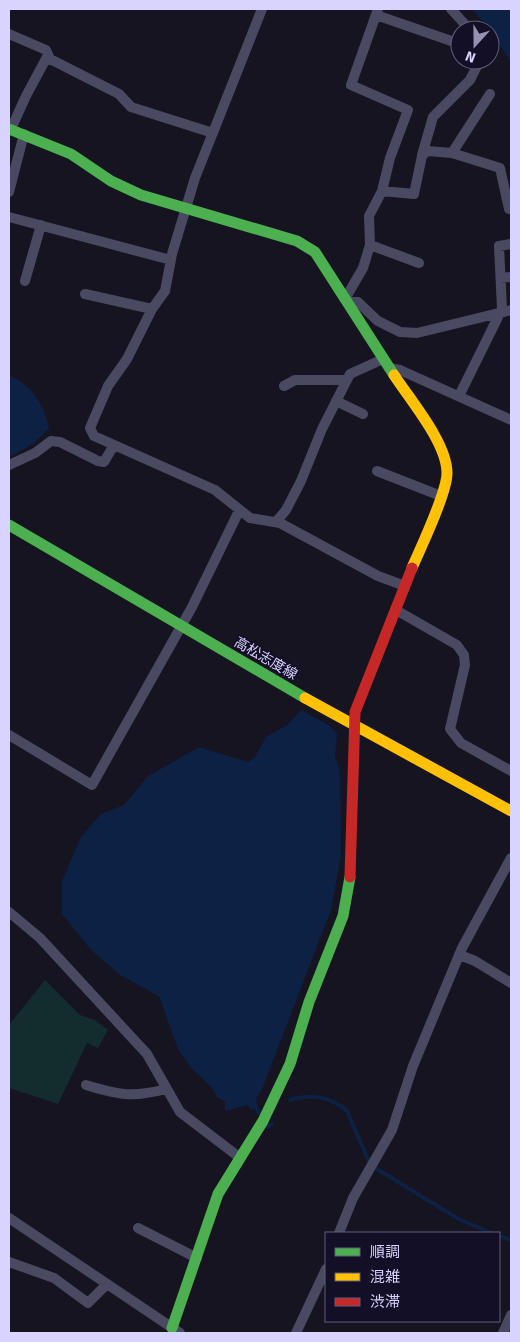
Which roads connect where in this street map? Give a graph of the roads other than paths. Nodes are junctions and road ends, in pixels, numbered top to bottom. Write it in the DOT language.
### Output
graph roads {
  1 [pos="262,9"];
  2 [pos="450,9"];
  3 [pos="377,12"];
  4 [pos="460,20"];
  5 [pos="9,34"];
  6 [pos="450,40"];
  7 [pos="48,56"];
  8 [pos="475,70"];
  9 [pos="490,94"];
  10 [pos="10,129"];
  11 [pos="213,133"];
  12 [pos="24,134"];
  13 [pos="452,153"];
  14 [pos="422,155"];
  15 [pos="382,191"];
  16 [pos="9,192"];
  17 [pos="185,209"];
  18 [pos="509,209"];
  19 [pos="9,217"];
  20 [pos="41,225"];
  21 [pos="511,244"];
  22 [pos="370,245"];
  23 [pos="171,260"];
  24 [pos="419,263"];
  25 [pos="506,278"];
  26 [pos="25,281"];
  27 [pos="85,294"];
  28 [pos="346,301"];
  29 [pos="152,310"];
  30 [pos="511,310"];
  31 [pos="500,314"];
  32 [pos="386,364"];
  33 [pos="347,380"];
  34 [pos="284,386"];
  35 [pos="459,396"];
  36 [pos="336,402"];
  37 [pos="363,414"];
  38 [pos="511,420"];
  39 [pos="114,445"];
  40 [pos="9,465"];
  41 [pos="377,472"];
  42 [pos="441,496"];
  43 [pos="239,511"];
  44 [pos="276,522"];
  45 [pos="9,525"];
  46 [pos="405,586"];
  47 [pos="396,610"];
  48 [pos="181,626"];
  49 [pos="354,727"];
  50 [pos="9,735"];
  51 [pos="511,771"];
  52 [pos="511,811"];
  53 [pos="511,858"];
  54 [pos="9,912"];
  55 [pos="460,955"];
  56 [pos="511,982"];
  57 [pos="86,1085"];
  58 [pos="166,1089"];
  59 [pos="239,1157"];
  60 [pos="9,1218"];
  61 [pos="138,1228"];
  62 [pos="339,1232"];
  63 [pos="196,1258"];
  64 [pos="9,1262"];
  65 [pos="325,1272"];
  66 [pos="107,1284"];
  67 [pos="511,1316"];
  68 [pos="176,1331"];
  69 [pos="296,1333"];
  70 [pos="503,1333"];
  1 -- 11 [label="street"];
  2 -- 4 [label="street"];
  3 -- 6 [label="street"];
  3 -- 15 [label="street"];
  5 -- 7 [label="street"];
  7 -- 10 [label="street"];
  7 -- 11 [label="street"];
  8 -- 14 [label="street"];
  9 -- 13 [label="street"];
  10 -- 12 [label="street"];
  11 -- 17 [label="street"];
  12 -- 16 [label="street"];
  12 -- 17 [label="street"];
  13 -- 14 [label="street"];
  13 -- 18 [label="street"];
  14 -- 15 [label="street"];
  15 -- 22 [label="street"];
  17 -- 23 [label="street"];
  17 -- 28 [label="street"];
  19 -- 20 [label="street"];
  20 -- 23 [label="street"];
  20 -- 26 [label="street"];
  21 -- 25 [label="street"];
  22 -- 24 [label="street"];
  22 -- 28 [label="street"];
  23 -- 29 [label="street"];
  25 -- 31 [label="street"];
  27 -- 29 [label="street"];
  28 -- 31 [label="street"];
  28 -- 32 [label="street"];
  29 -- 39 [label="street"];
  30 -- 31 [label="street"];
  31 -- 35 [label="street"];
  32 -- 33 [label="street"];
  32 -- 35 [label="street"];
  32 -- 42 [label="street"];
  33 -- 34 [label="street"];
  33 -- 36 [label="street"];
  35 -- 38 [label="street"];
  36 -- 37 [label="street"];
  36 -- 44 [label="street"];
  39 -- 40 [label="street"];
  39 -- 43 [label="street"];
  41 -- 42 [label="street"];
  42 -- 46 [label="street"];
  43 -- 44 [label="street"];
  43 -- 48 [label="street"];
  44 -- 46 [label="street"];
  45 -- 48 [label="street, 高松志度線"];
  46 -- 47 [label="street"];
  47 -- 49 [label="street"];
  47 -- 51 [label="street"];
  48 -- 49 [label="street, 高松志度線"];
  48 -- 50 [label="street"];
  49 -- 52 [label="street, 高松志度線"];
  49 -- 59 [label="street"];
  53 -- 55 [label="street"];
  54 -- 58 [label="street"];
  55 -- 56 [label="street"];
  55 -- 62 [label="street"];
  57 -- 58 [label="street"];
  58 -- 59 [label="street"];
  59 -- 63 [label="street"];
  60 -- 66 [label="street"];
  61 -- 63 [label="street"];
  63 -- 68 [label="street"];
  64 -- 66 [label="street"];
  65 -- 69 [label="street"];
  66 -- 68 [label="street"];
  67 -- 70 [label="street"];
}
